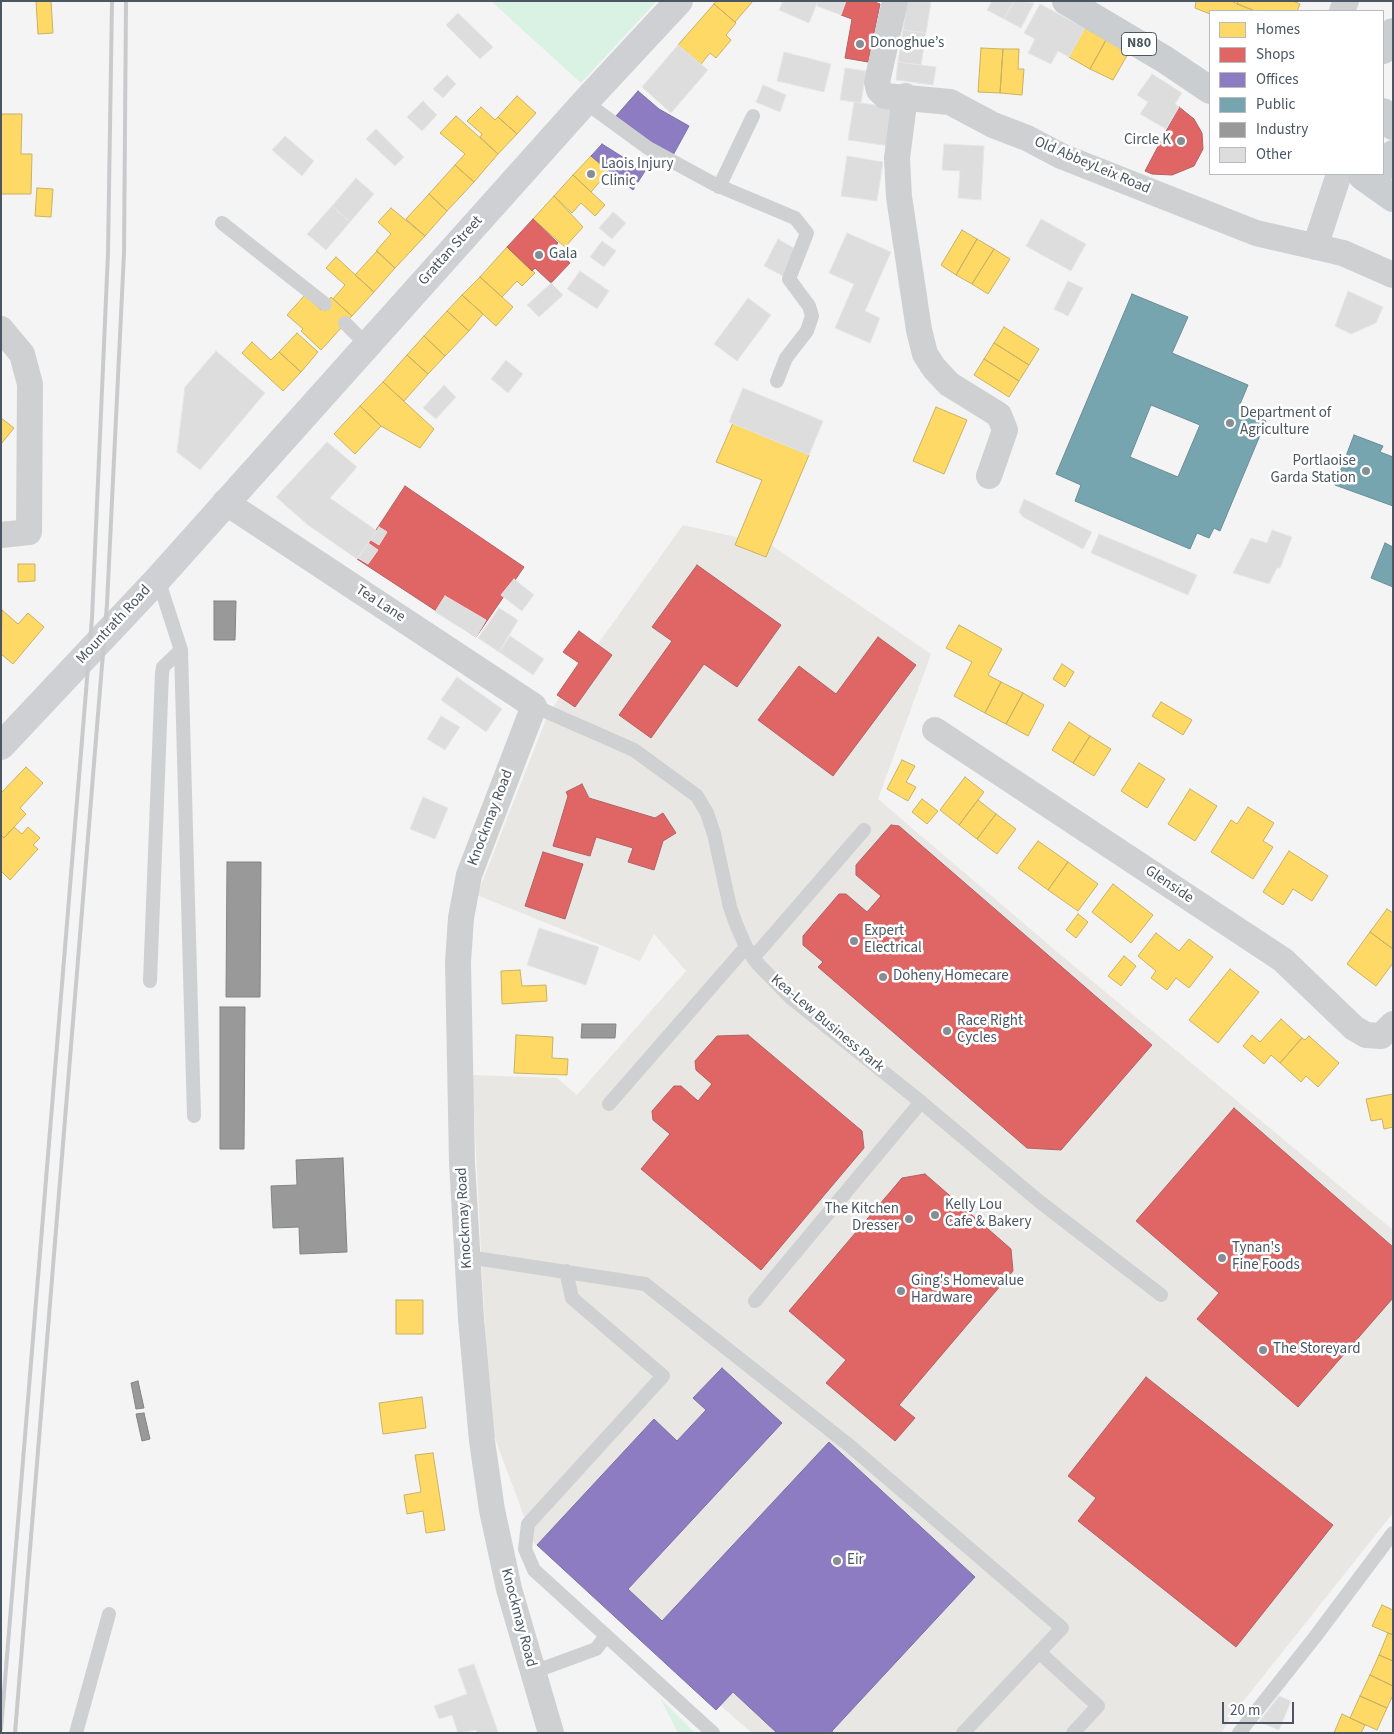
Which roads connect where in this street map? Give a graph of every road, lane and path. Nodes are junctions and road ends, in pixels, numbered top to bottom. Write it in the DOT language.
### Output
graph roads {
  1 [pos="679,1"];
  2 [pos="895,1"];
  3 [pos="1066,1"];
  4 [pos="1393,32"];
  5 [pos="1384,48"];
  6 [pos="1209,89"];
  7 [pos="904,96"];
  8 [pos="585,102"];
  9 [pos="1384,113"];
  10 [pos="753,116"];
  11 [pos="1393,126"];
  12 [pos="1360,175"];
  13 [pos="1364,175"];
  14 [pos="720,186"];
  15 [pos="1393,198"];
  16 [pos="222,223"];
  17 [pos="1315,247"];
  18 [pos="1393,275"];
  19 [pos="325,304"];
  20 [pos="345,323"];
  21 [pos="1,329"];
  22 [pos="367,345"];
  23 [pos="777,381"];
  24 [pos="989,476"];
  25 [pos="225,502"];
  26 [pos="1,535"];
  27 [pos="158,579"];
  28 [pos="181,650"];
  29 [pos="534,706"];
  30 [pos="935,730"];
  31 [pos="1,746"];
  32 [pos="864,830"];
  33 [pos="750,952"];
  34 [pos="150,981"];
  35 [pos="1393,1024"];
  36 [pos="920,1102"];
  37 [pos="609,1104"];
  38 [pos="194,1116"];
  39 [pos="468,1256"];
  40 [pos="566,1271"];
  41 [pos="1161,1295"];
  42 [pos="755,1301"];
  43 [pos="1393,1533"];
  44 [pos="109,1614"];
  45 [pos="606,1636"];
  46 [pos="1039,1652"];
  47 [pos="532,1669"];
  48 [pos="711,1732"];
  49 [pos="76,1733"];
  50 [pos="551,1733"];
  51 [pos="963,1733"];
  52 [pos="1073,1733"];
  53 [pos="1239,1733"];
  1 -- 8 [label="main road, Grattan Street"];
  2 -- 7 [label="street, Old AbbeyLeix Road"];
  3 -- 6 [label="main road, N80"];
  4 -- 5 [label="main road"];
  7 -- 17 [label="street, Old AbbeyLeix Road"];
  7 -- 24 [label="street"];
  8 -- 14 [label="lane"];
  8 -- 22 [label="main road, Grattan Street"];
  9 -- 11 [label="main road"];
  10 -- 14 [label="lane"];
  12 -- 17 [label="street"];
  13 -- 15 [label="main road"];
  14 -- 23 [label="lane"];
  16 -- 19 [label="lane"];
  17 -- 18 [label="street, Old AbbeyLeix Road"];
  20 -- 22 [label="lane"];
  21 -- 26 [label="street"];
  22 -- 25 [label="main road, Grattan Street"];
  25 -- 27 [label="main road, Mountrath Road"];
  25 -- 29 [label="street, Tea Lane"];
  27 -- 28 [label="lane"];
  27 -- 31 [label="main road, Mountrath Road"];
  28 -- 34 [label="lane"];
  28 -- 38 [label="lane"];
  29 -- 33 [label="lane, Kea-Lew Business Park"];
  29 -- 39 [label="street, Knockmay Road"];
  30 -- 35 [label="street, Glenside"];
  32 -- 33 [label="lane"];
  33 -- 36 [label="lane, Kea-Lew Business Park"];
  33 -- 37 [label="lane"];
  36 -- 41 [label="lane, Kea-Lew Business Park"];
  36 -- 42 [label="lane"];
  39 -- 40 [label="lane"];
  39 -- 47 [label="street, Knockmay Road"];
  40 -- 45 [label="lane"];
  40 -- 46 [label="lane"];
  43 -- 53 [label="lane"];
  44 -- 49 [label="lane"];
  45 -- 47 [label="lane"];
  45 -- 48 [label="lane"];
  46 -- 51 [label="lane"];
  46 -- 52 [label="lane"];
  47 -- 50 [label="street, Knockmay Road"];
}
